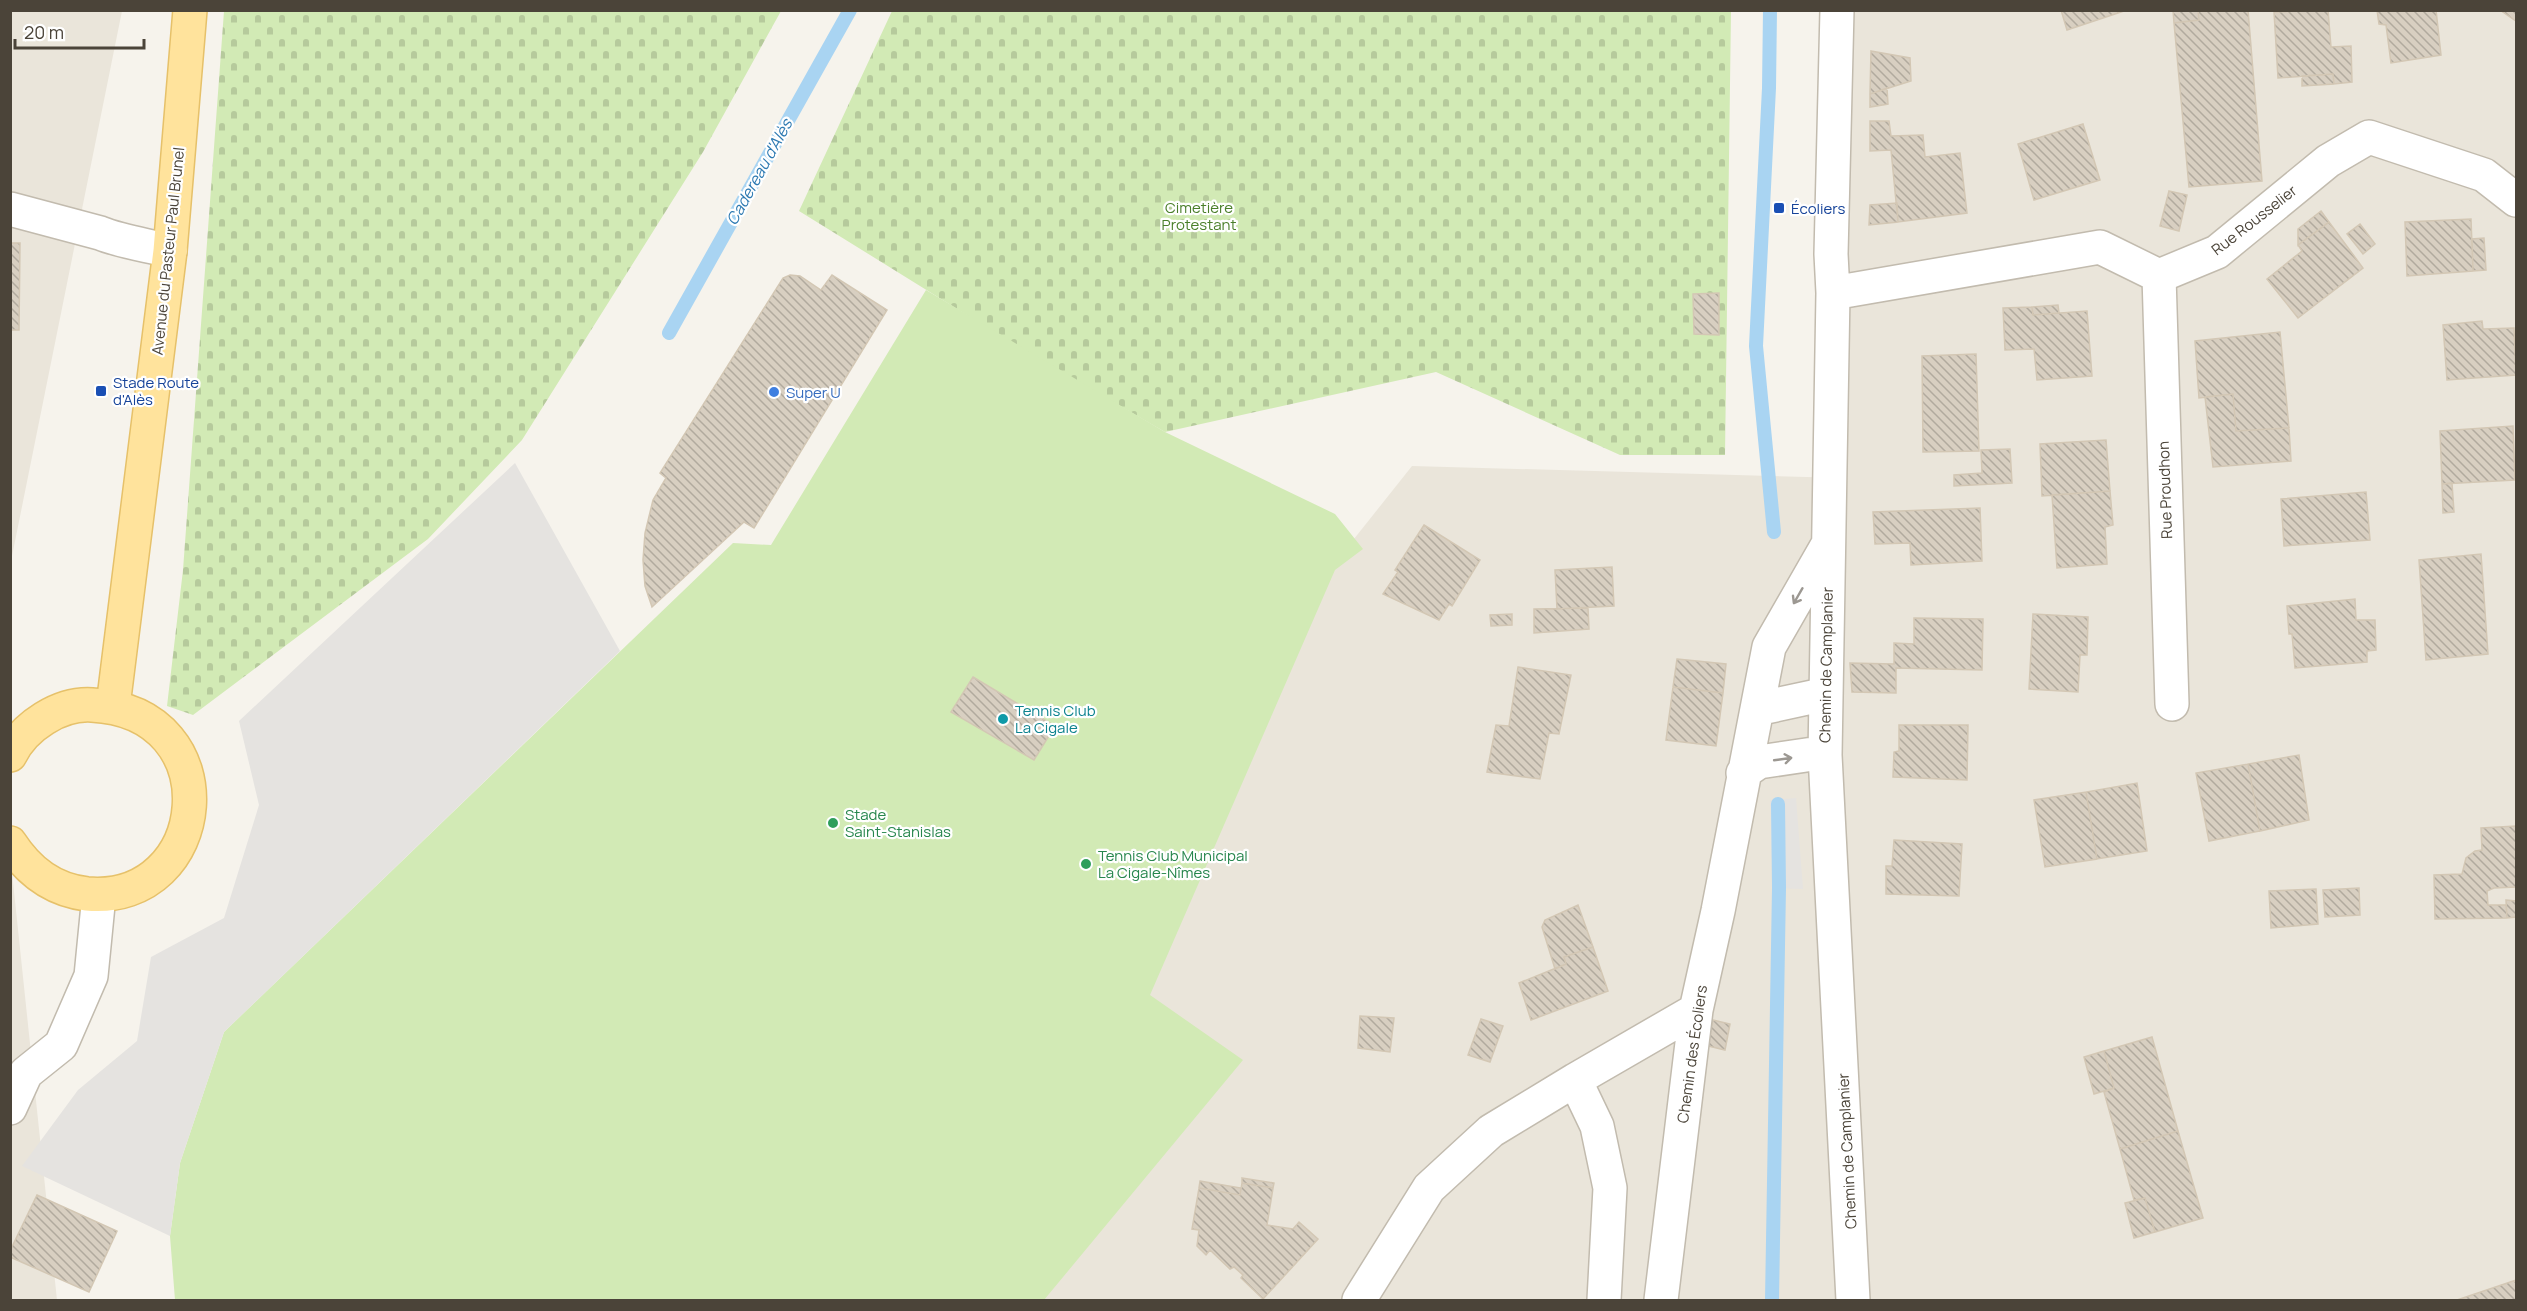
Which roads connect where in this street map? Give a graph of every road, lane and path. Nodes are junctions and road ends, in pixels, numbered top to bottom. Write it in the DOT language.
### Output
graph roads {
  1 [pos="190,10"];
  2 [pos="1839,17"];
  3 [pos="2517,200"];
  4 [pos="10,209"];
  5 [pos="170,251"];
  6 [pos="2159,276"];
  7 [pos="1833,293"];
  8 [pos="1828,545"];
  9 [pos="1826,694"];
  10 [pos="2172,704"];
  11 [pos="113,706"];
  12 [pos="1757,709"];
  13 [pos="10,755"];
  14 [pos="1825,755"];
  15 [pos="1743,773"];
  16 [pos="10,843"];
  17 [pos="99,895"];
  18 [pos="1696,1010"];
  19 [pos="18,1076"];
  20 [pos="1575,1080"];
  21 [pos="10,1108"];
  22 [pos="1359,1300"];
  23 [pos="1604,1300"];
  24 [pos="1661,1300"];
  25 [pos="1853,1300"];
  1 -- 5 [label="main road, Avenue du Pasteur Paul Brunel"];
  2 -- 7 [label="street, Chemin de Camplanier"];
  3 -- 6 [label="street, Rue Rousselier"];
  4 -- 5 [label="street"];
  5 -- 11 [label="main road, Avenue du Pasteur Paul Brunel"];
  6 -- 7 [label="street"];
  6 -- 10 [label="street, Rue Proudhon"];
  7 -- 8 [label="street, Chemin de Camplanier"];
  8 -- 9 [label="street, Chemin de Camplanier"];
  8 -- 12 [label="street, Chemin des Écoliers, one-way"];
  9 -- 12 [label="street"];
  9 -- 14 [label="street, Chemin de Camplanier"];
  11 -- 13 [label="main road"];
  11 -- 17 [label="main road"];
  12 -- 15 [label="street, Chemin des Écoliers"];
  15 -- 14 [label="street, one-way"];
  14 -- 25 [label="street, Chemin de Camplanier"];
  15 -- 18 [label="street, Chemin des Écoliers"];
  16 -- 17 [label="main road"];
  17 -- 19 [label="street"];
  18 -- 20 [label="street"];
  18 -- 24 [label="street, Chemin des Écoliers"];
  19 -- 21 [label="street"];
  20 -- 22 [label="street"];
  20 -- 23 [label="street"];
}
